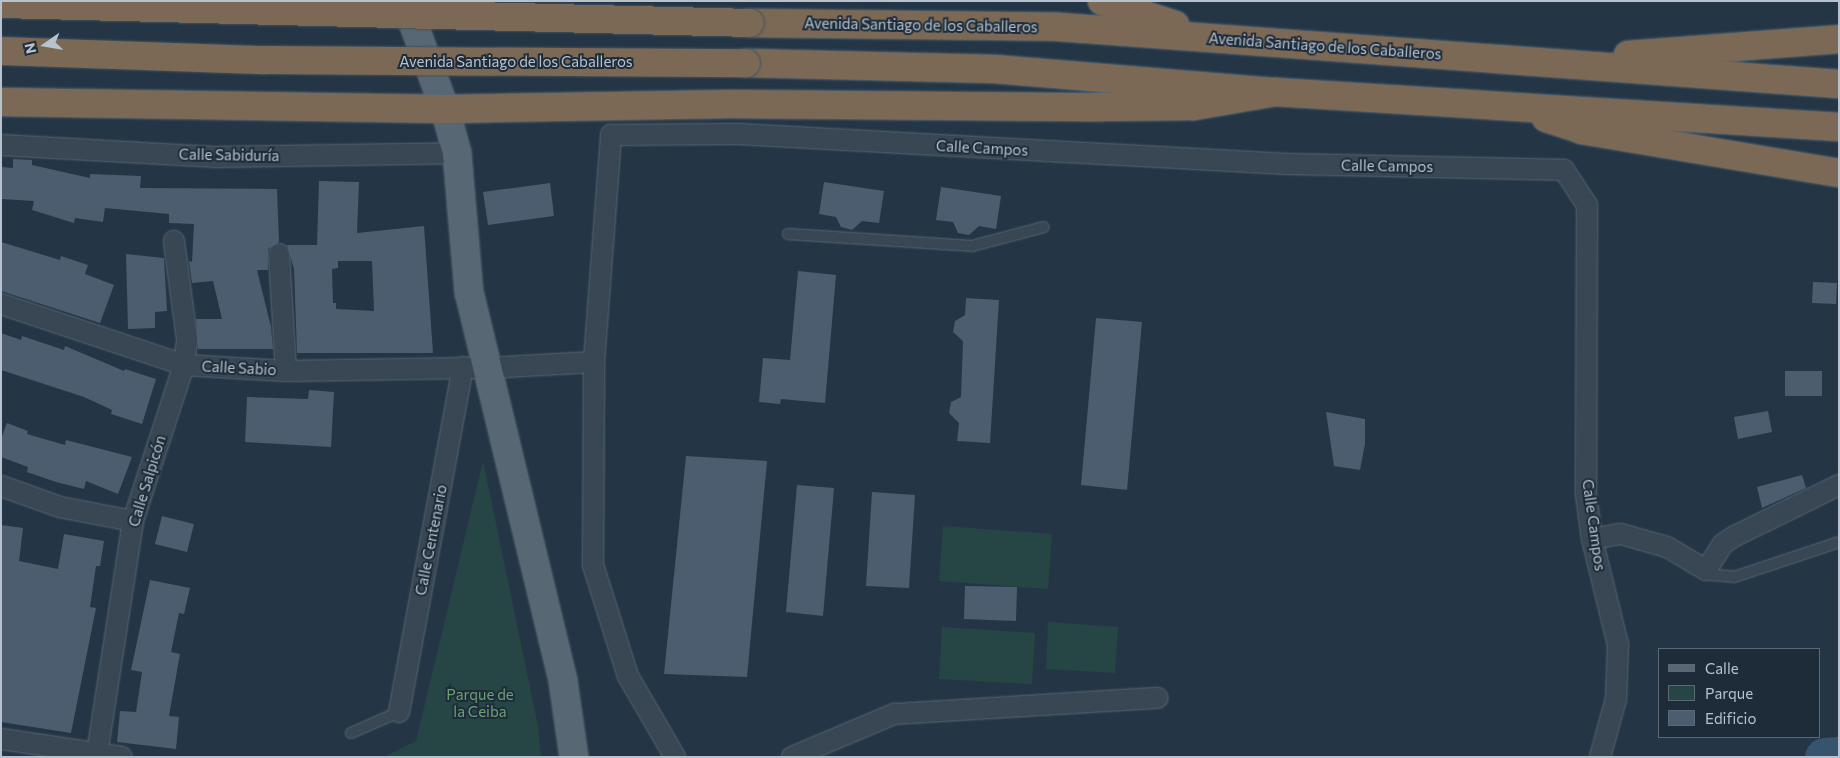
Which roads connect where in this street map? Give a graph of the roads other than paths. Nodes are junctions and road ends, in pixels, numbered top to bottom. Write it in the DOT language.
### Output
graph roads {
  1 [pos="405,1"];
  2 [pos="1102,1"];
  3 [pos="1,4"];
  4 [pos="1205,36"];
  5 [pos="1839,39"];
  6 [pos="1,51"];
  7 [pos="1538,62"];
  8 [pos="1839,84"];
  9 [pos="1275,92"];
  10 [pos="1,102"];
  11 [pos="1506,106"];
  12 [pos="445,109"];
  13 [pos="1839,127"];
  14 [pos="1,144"];
  15 [pos="457,153"];
  16 [pos="1839,173"];
  17 [pos="1044,227"];
  18 [pos="788,234"];
  19 [pos="174,241"];
  20 [pos="278,254"];
  21 [pos="1,304"];
  22 [pos="594,362"];
  23 [pos="184,365"];
  24 [pos="475,368"];
  25 [pos="286,371"];
  26 [pos="1839,485"];
  27 [pos="1,486"];
  28 [pos="133,521"];
  29 [pos="1592,539"];
  30 [pos="1839,542"];
  31 [pos="1706,570"];
  32 [pos="1158,698"];
  33 [pos="399,712"];
  34 [pos="351,733"];
  35 [pos="1,739"];
  36 [pos="97,754"];
  37 [pos="122,757"];
  38 [pos="574,757"];
  39 [pos="675,757"];
  40 [pos="792,757"];
  41 [pos="1600,757"];
  1 -- 12 [label="main road"];
  2 -- 4 [label="highway"];
  3 -- 4 [label="highway, Avenida Santiago de los Caballeros, bridge"];
  4 -- 7 [label="highway, Avenida Santiago de los Caballeros"];
  5 -- 7 [label="highway"];
  6 -- 9 [label="highway, Avenida Santiago de los Caballeros, bridge"];
  7 -- 8 [label="highway, Avenida Santiago de los Caballeros"];
  9 -- 11 [label="highway, Avenida Santiago de los Caballeros"];
  9 -- 12 [label="highway"];
  10 -- 12 [label="highway"];
  11 -- 13 [label="highway, Avenida Santiago de los Caballeros"];
  11 -- 16 [label="highway"];
  12 -- 15 [label="main road"];
  14 -- 15 [label="street, Calle Sabiduría"];
  15 -- 24 [label="main road"];
  17 -- 18 [label="lane"];
  19 -- 23 [label="street, Calle Salpicón"];
  20 -- 25 [label="street"];
  21 -- 23 [label="street, Calle Sabio"];
  22 -- 24 [label="street, Calle Sabio"];
  22 -- 29 [label="street, Calle Campos"];
  22 -- 39 [label="street"];
  23 -- 25 [label="street, Calle Sabio"];
  23 -- 28 [label="street, Calle Salpicón"];
  24 -- 25 [label="street, Calle Sabio"];
  24 -- 33 [label="street, Calle Centenario"];
  24 -- 38 [label="main road"];
  26 -- 31 [label="street"];
  27 -- 28 [label="street"];
  28 -- 36 [label="street, Calle Salpicón"];
  29 -- 31 [label="street"];
  29 -- 41 [label="street, Calle Campos"];
  30 -- 31 [label="lane"];
  32 -- 40 [label="street"];
  33 -- 34 [label="lane"];
  35 -- 36 [label="street"];
  36 -- 37 [label="street"];
}
